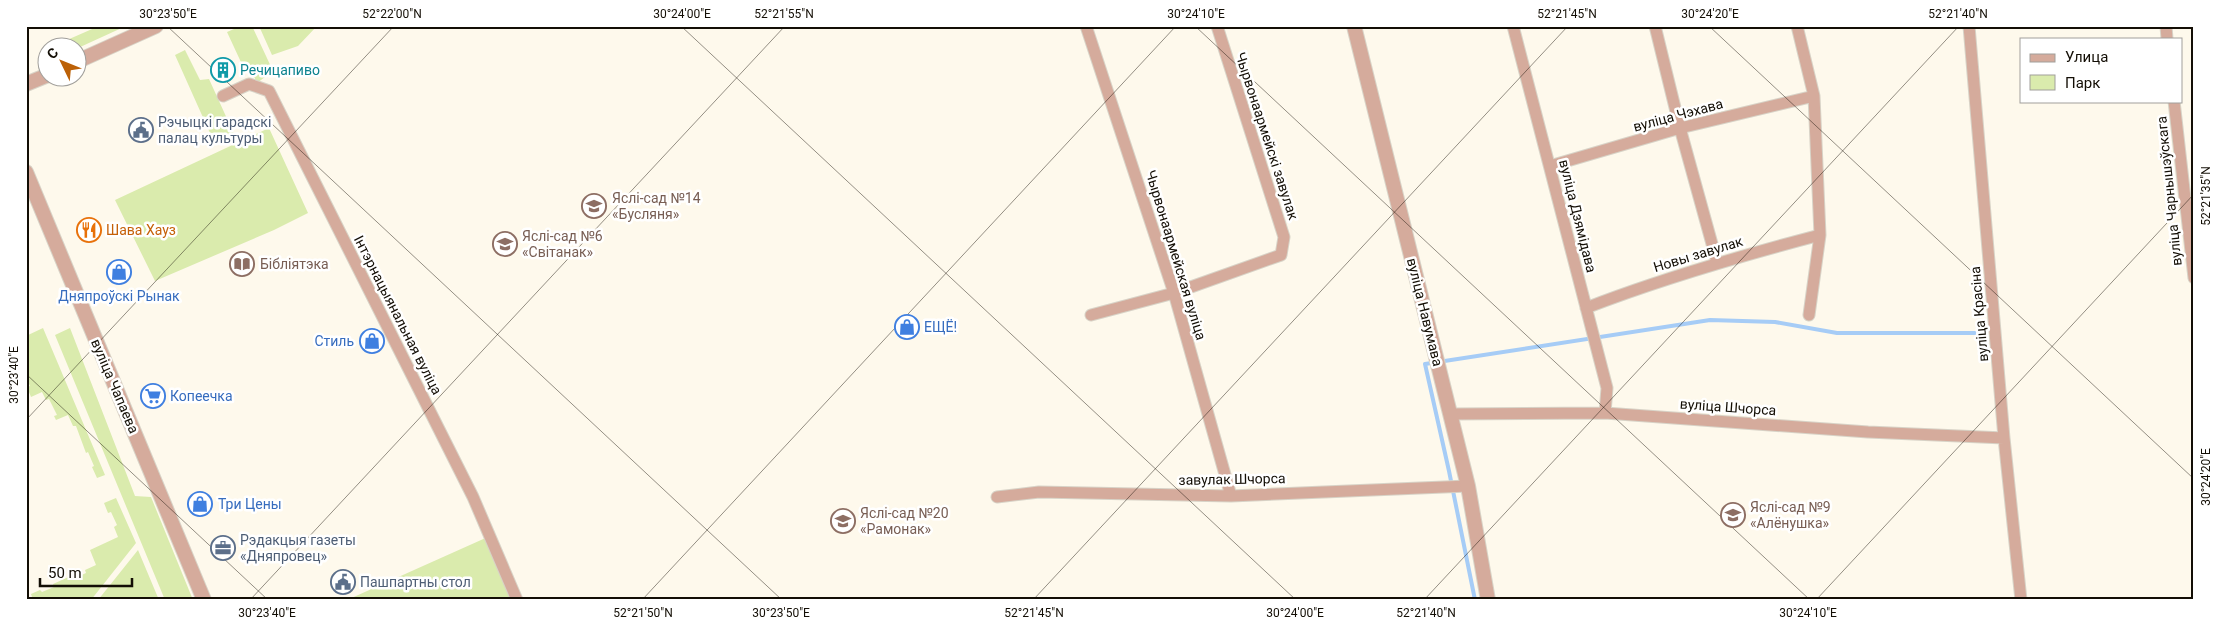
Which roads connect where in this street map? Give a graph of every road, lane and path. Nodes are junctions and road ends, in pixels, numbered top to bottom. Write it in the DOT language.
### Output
graph roads {
  1 [pos="156,26"];
  2 [pos="1086,26"];
  3 [pos="1216,26"];
  4 [pos="1354,26"];
  5 [pos="1513,26"];
  6 [pos="1655,26"];
  7 [pos="1798,26"];
  8 [pos="1969,26"];
  9 [pos="88,57"];
  10 [pos="38,79"];
  11 [pos="26,84"];
  12 [pos="223,96"];
  13 [pos="1814,96"];
  14 [pos="2174,102"];
  15 [pos="1680,128"];
  16 [pos="1550,166"];
  17 [pos="26,172"];
  18 [pos="1820,236"];
  19 [pos="1718,262"];
  20 [pos="2194,278"];
  21 [pos="1174,293"];
  22 [pos="1586,308"];
  23 [pos="1091,315"];
  24 [pos="1809,315"];
  25 [pos="1450,414"];
  26 [pos="1605,414"];
  27 [pos="2004,438"];
  28 [pos="1468,486"];
  29 [pos="1231,496"];
  30 [pos="997,497"];
  31 [pos="204,600"];
  32 [pos="517,600"];
  33 [pos="1488,600"];
  34 [pos="2021,600"];
  1 -- 9 [label="street"];
  2 -- 21 [label="street, Чырвонаармейская вуліца"];
  3 -- 21 [label="street, Чырвонаармейскі завулак"];
  4 -- 25 [label="street, вуліца Навумава"];
  5 -- 16 [label="street, вуліца Дзямідава"];
  6 -- 15 [label="street"];
  7 -- 13 [label="street"];
  8 -- 27 [label="street, вуліца Красіна"];
  10 -- 11 [label="street"];
  12 -- 32 [label="street, Інтэрнацыянальная вуліца"];
  13 -- 15 [label="street, вуліца Чэхава"];
  13 -- 18 [label="street"];
  14 -- 20 [label="street, вуліца Чарнышэўскага"];
  15 -- 16 [label="street, вуліца Чэхава"];
  15 -- 19 [label="street"];
  16 -- 22 [label="street, вуліца Дзямідава"];
  17 -- 31 [label="street, вуліца Чапаева"];
  18 -- 19 [label="street, Новы завулак"];
  18 -- 24 [label="street"];
  19 -- 22 [label="street, Новы завулак"];
  21 -- 23 [label="street"];
  21 -- 29 [label="street, Чырвонаармейская вуліца"];
  22 -- 26 [label="street, вуліца Дзямідава"];
  25 -- 26 [label="street, вуліца Шчорса"];
  25 -- 28 [label="street, вуліца Навумава"];
  26 -- 27 [label="street, вуліца Шчорса"];
  27 -- 34 [label="street, вуліца Красіна"];
  28 -- 29 [label="street, завулак Шчорса"];
  28 -- 33 [label="street, вуліца Навумава"];
  29 -- 30 [label="street, завулак Шчорса"];
}
